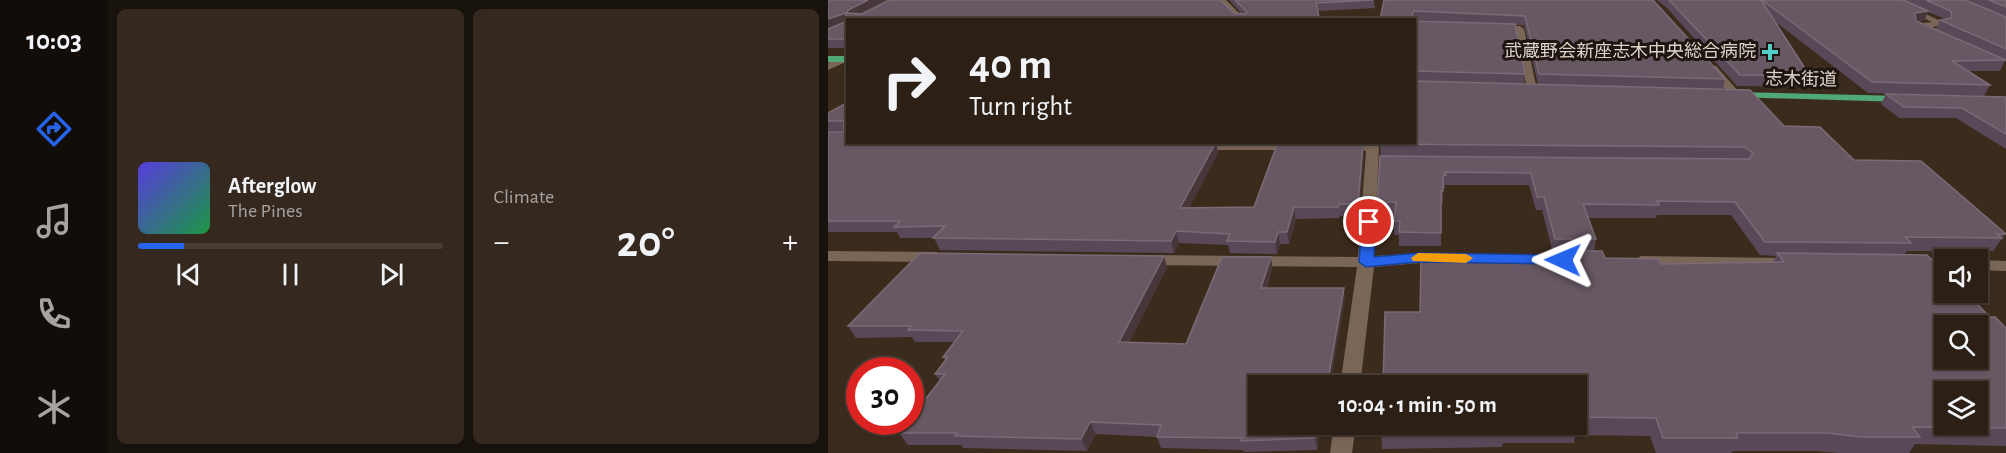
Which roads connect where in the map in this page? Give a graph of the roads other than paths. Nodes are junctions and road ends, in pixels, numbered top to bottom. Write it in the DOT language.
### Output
graph roads {
  1 [pos="1221,0"];
  2 [pos="1889,0"];
  3 [pos="1240,18"];
  4 [pos="1485,28"];
  5 [pos="1936,35"];
  6 [pos="828,58"];
  7 [pos="846,59"];
  8 [pos="1707,62"];
  9 [pos="828,67"];
  10 [pos="1532,90"];
  11 [pos="1731,95"];
  12 [pos="1911,99"];
  13 [pos="1178,146"];
  14 [pos="1305,146"];
  15 [pos="1328,146"];
  16 [pos="828,256"];
  17 [pos="948,258"];
  18 [pos="1127,259"];
  19 [pos="1563,260"];
  20 [pos="1622,261"];
  21 [pos="1366,262"];
  22 [pos="1801,263"];
  23 [pos="1896,264"];
  24 [pos="1934,265"];
  25 [pos="1988,265"];
  26 [pos="2006,266"];
  27 [pos="1351,375"];
  28 [pos="1343,435"];
  29 [pos="1341,453"];
  1 -- 3 [label="street"];
  2 -- 5 [label="street"];
  4 -- 10 [label="street"];
  6 -- 7 [label="main road"];
  7 -- 9 [label="street"];
  8 -- 11 [label="street"];
  11 -- 12 [label="main road, 志木街道"];
  13 -- 14 [label="street"];
  15 -- 21 [label="street"];
  16 -- 17 [label="street"];
  18 -- 21 [label="street"];
  19 -- 21 [label="street"];
  20 -- 22 [label="street"];
  21 -- 27 [label="street"];
  23 -- 24 [label="street"];
  25 -- 26 [label="street"];
  28 -- 29 [label="street"];
}
